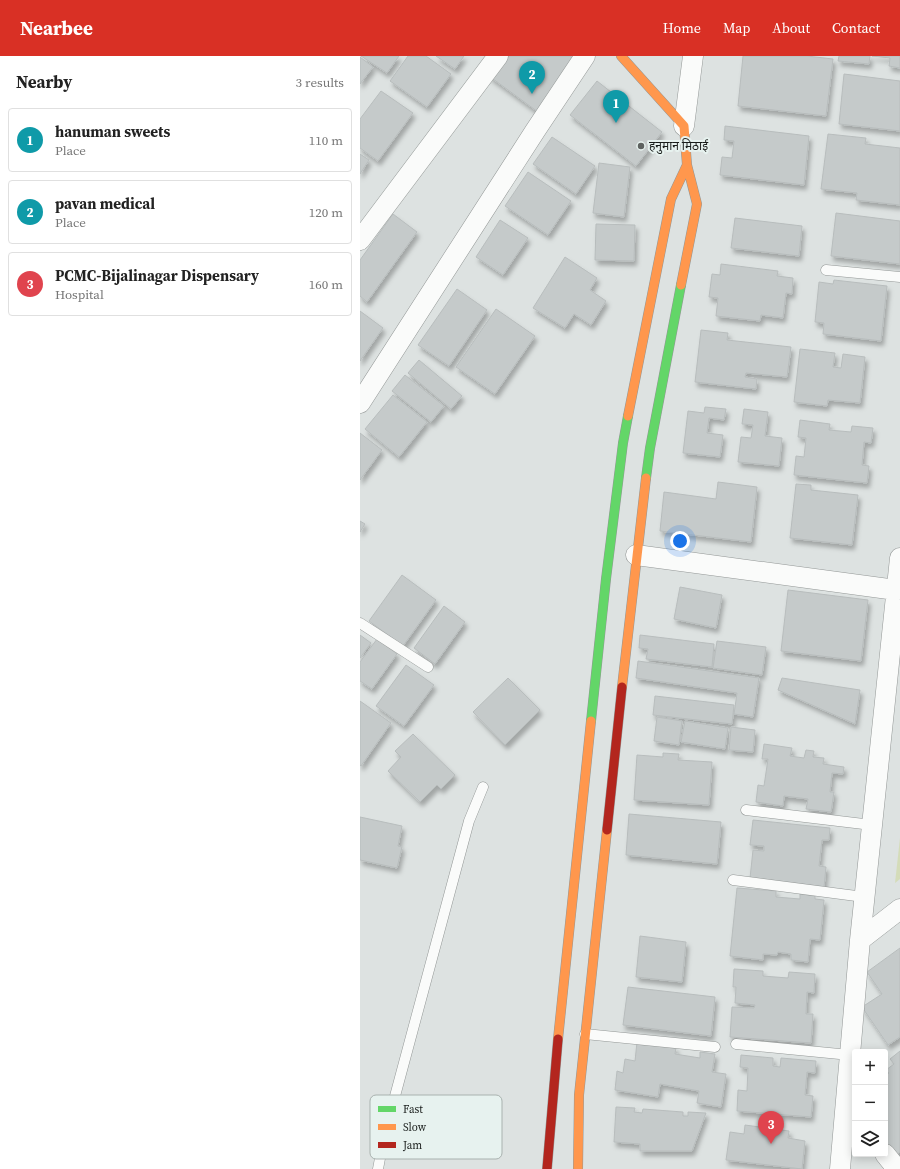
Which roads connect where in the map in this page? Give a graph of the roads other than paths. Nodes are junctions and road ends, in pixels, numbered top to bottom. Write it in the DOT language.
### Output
graph roads {
  1 [pos="498,56"];
  2 [pos="584,56"];
  3 [pos="621,56"];
  4 [pos="693,56"];
  5 [pos="684,126"];
  6 [pos="687,165"];
  7 [pos="360,240"];
  8 [pos="826,270"];
  9 [pos="900,277"];
  10 [pos="360,403"];
  11 [pos="636,555"];
  12 [pos="900,558"];
  13 [pos="896,590"];
  14 [pos="360,623"];
  15 [pos="428,667"];
  16 [pos="483,787"];
  17 [pos="746,810"];
  18 [pos="872,825"];
  19 [pos="733,880"];
  20 [pos="864,897"];
  21 [pos="900,909"];
  22 [pos="860,940"];
  23 [pos="585,1034"];
  24 [pos="736,1044"];
  25 [pos="715,1047"];
  26 [pos="850,1055"];
  27 [pos="395,1095"];
  28 [pos="887,1157"];
  29 [pos="380,1159"];
  30 [pos="378,1169"];
  31 [pos="547,1169"];
  32 [pos="578,1169"];
  33 [pos="840,1169"];
  34 [pos="897,1169"];
  1 -- 7 [label="street"];
  2 -- 10 [label="street"];
  3 -- 5 [label="street"];
  4 -- 5 [label="street"];
  5 -- 6 [label="street"];
  6 -- 11 [label="street"];
  6 -- 31 [label="street"];
  8 -- 9 [label="lane"];
  11 -- 13 [label="street"];
  11 -- 23 [label="street"];
  12 -- 13 [label="street"];
  13 -- 18 [label="street"];
  14 -- 15 [label="lane"];
  16 -- 27 [label="lane"];
  17 -- 18 [label="lane"];
  18 -- 20 [label="street"];
  19 -- 20 [label="lane"];
  20 -- 22 [label="street"];
  21 -- 22 [label="street"];
  22 -- 26 [label="street"];
  23 -- 25 [label="lane"];
  23 -- 32 [label="street"];
  24 -- 26 [label="lane"];
  26 -- 33 [label="street"];
  28 -- 34 [label="street"];
  29 -- 30 [label="lane"];
}
